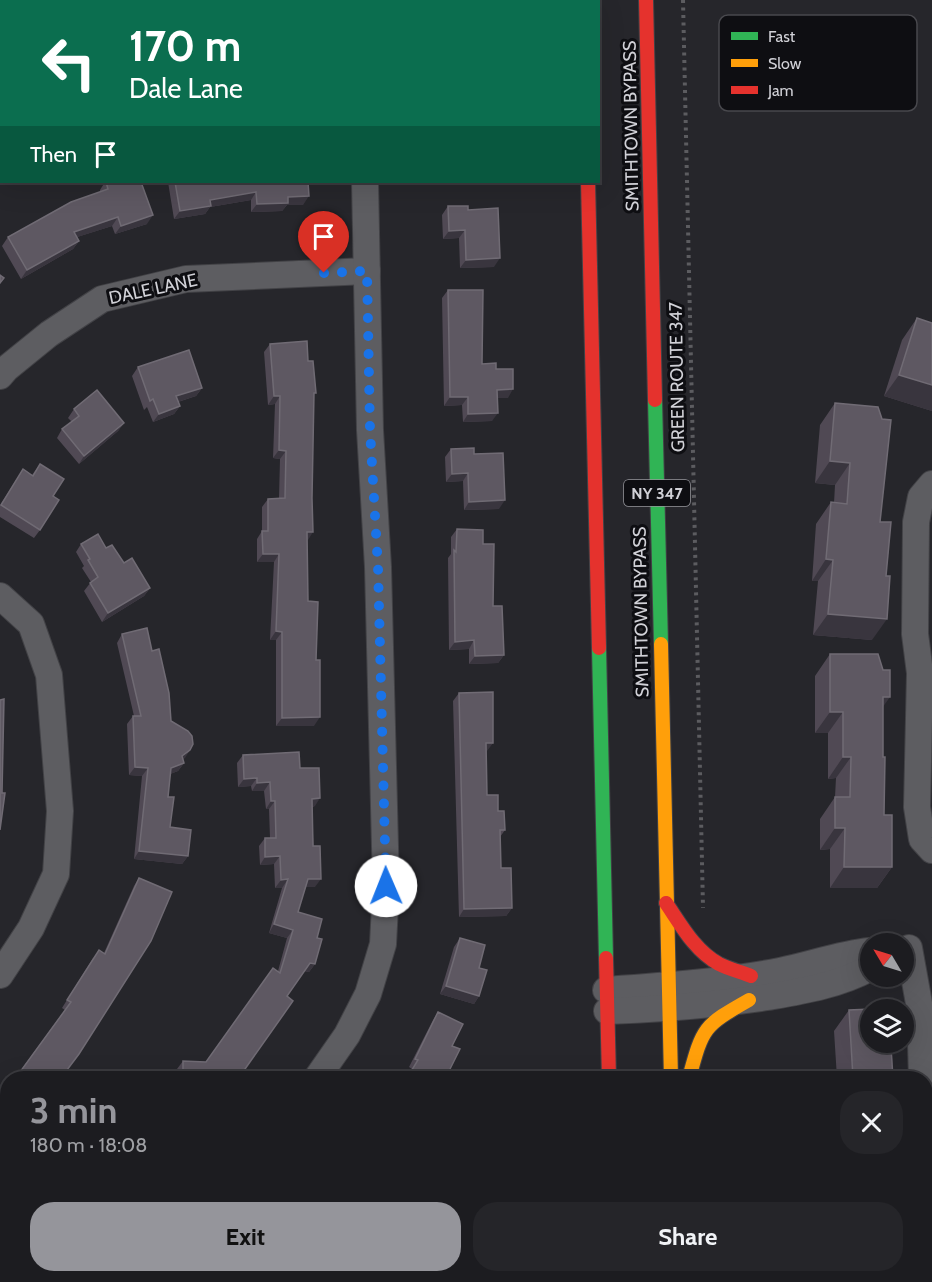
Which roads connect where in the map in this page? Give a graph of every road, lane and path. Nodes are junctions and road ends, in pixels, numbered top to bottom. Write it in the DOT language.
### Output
graph roads {
  1 [pos="646,0"];
  2 [pos="682,0"];
  3 [pos="366,183"];
  4 [pos="588,183"];
  5 [pos="367,271"];
  6 [pos="0,376"];
  7 [pos="932,484"];
  8 [pos="0,596"];
  9 [pos="932,850"];
  10 [pos="666,903"];
  11 [pos="703,912"];
  12 [pos="860,952"];
  13 [pos="914,962"];
  14 [pos="860,968"];
  15 [pos="838,969"];
  16 [pos="0,975"];
  17 [pos="750,988"];
  18 [pos="668,997"];
  19 [pos="607,1000"];
  20 [pos="322,1071"];
  21 [pos="609,1071"];
  22 [pos="671,1071"];
  23 [pos="691,1071"];
  24 [pos="922,1071"];
  1 -- 10 [label="highway, SMITHTOWN BYPASS / NY 347"];
  2 -- 11 [label="path, GREEN ROUTE 347"];
  3 -- 5 [label="street"];
  4 -- 19 [label="highway"];
  5 -- 6 [label="street, DALE LANE"];
  5 -- 20 [label="street"];
  7 -- 9 [label="street"];
  8 -- 16 [label="street"];
  10 -- 17 [label="highway"];
  10 -- 18 [label="highway, SMITHTOWN BYPASS / NY 347"];
  12 -- 15 [label="street"];
  13 -- 24 [label="street"];
  14 -- 15 [label="street"];
  15 -- 17 [label="street"];
  17 -- 18 [label="street"];
  17 -- 23 [label="highway"];
  18 -- 19 [label="street"];
  18 -- 22 [label="highway, SMITHTOWN BYPASS / NY 347"];
  19 -- 21 [label="highway"];
}
